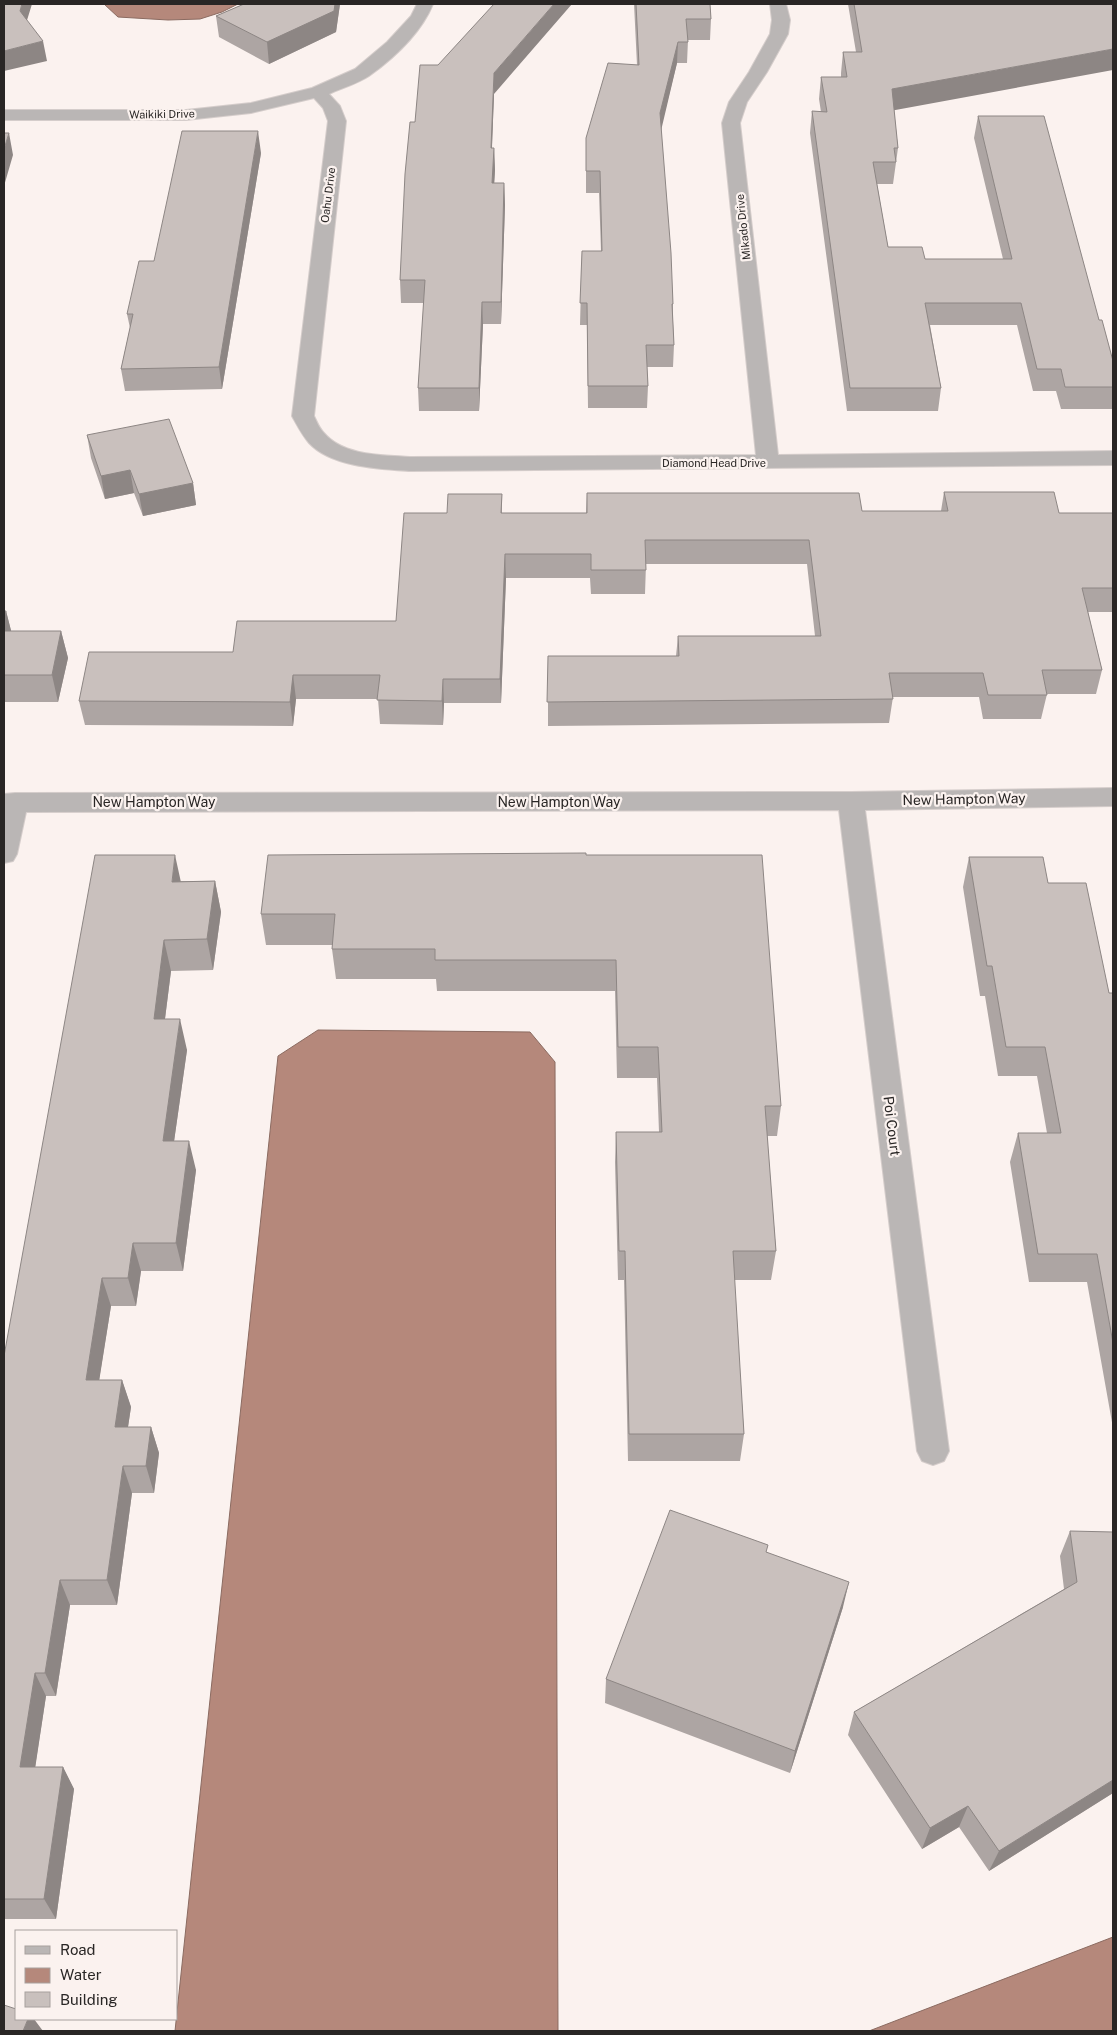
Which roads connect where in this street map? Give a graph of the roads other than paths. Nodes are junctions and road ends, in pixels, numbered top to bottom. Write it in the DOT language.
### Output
graph roads {
  1 [pos="425,4"];
  2 [pos="778,4"];
  3 [pos="318,92"];
  4 [pos="4,115"];
  5 [pos="318,440"];
  6 [pos="1113,458"];
  7 [pos="768,462"];
  8 [pos="1113,797"];
  9 [pos="851,801"];
  10 [pos="10,802"];
  11 [pos="4,854"];
  12 [pos="933,1451"];
  1 -- 3 [label="street"];
  2 -- 7 [label="street, Mikado Drive"];
  3 -- 4 [label="street, Waikiki Drive"];
  3 -- 5 [label="street, Oahu Drive"];
  5 -- 7 [label="street, Diamond Head Drive"];
  6 -- 7 [label="street, Diamond Head Drive"];
  8 -- 9 [label="street, New Hampton Way"];
  9 -- 10 [label="street, New Hampton Way"];
  9 -- 12 [label="street, Poi Court"];
  10 -- 11 [label="street"];
}
